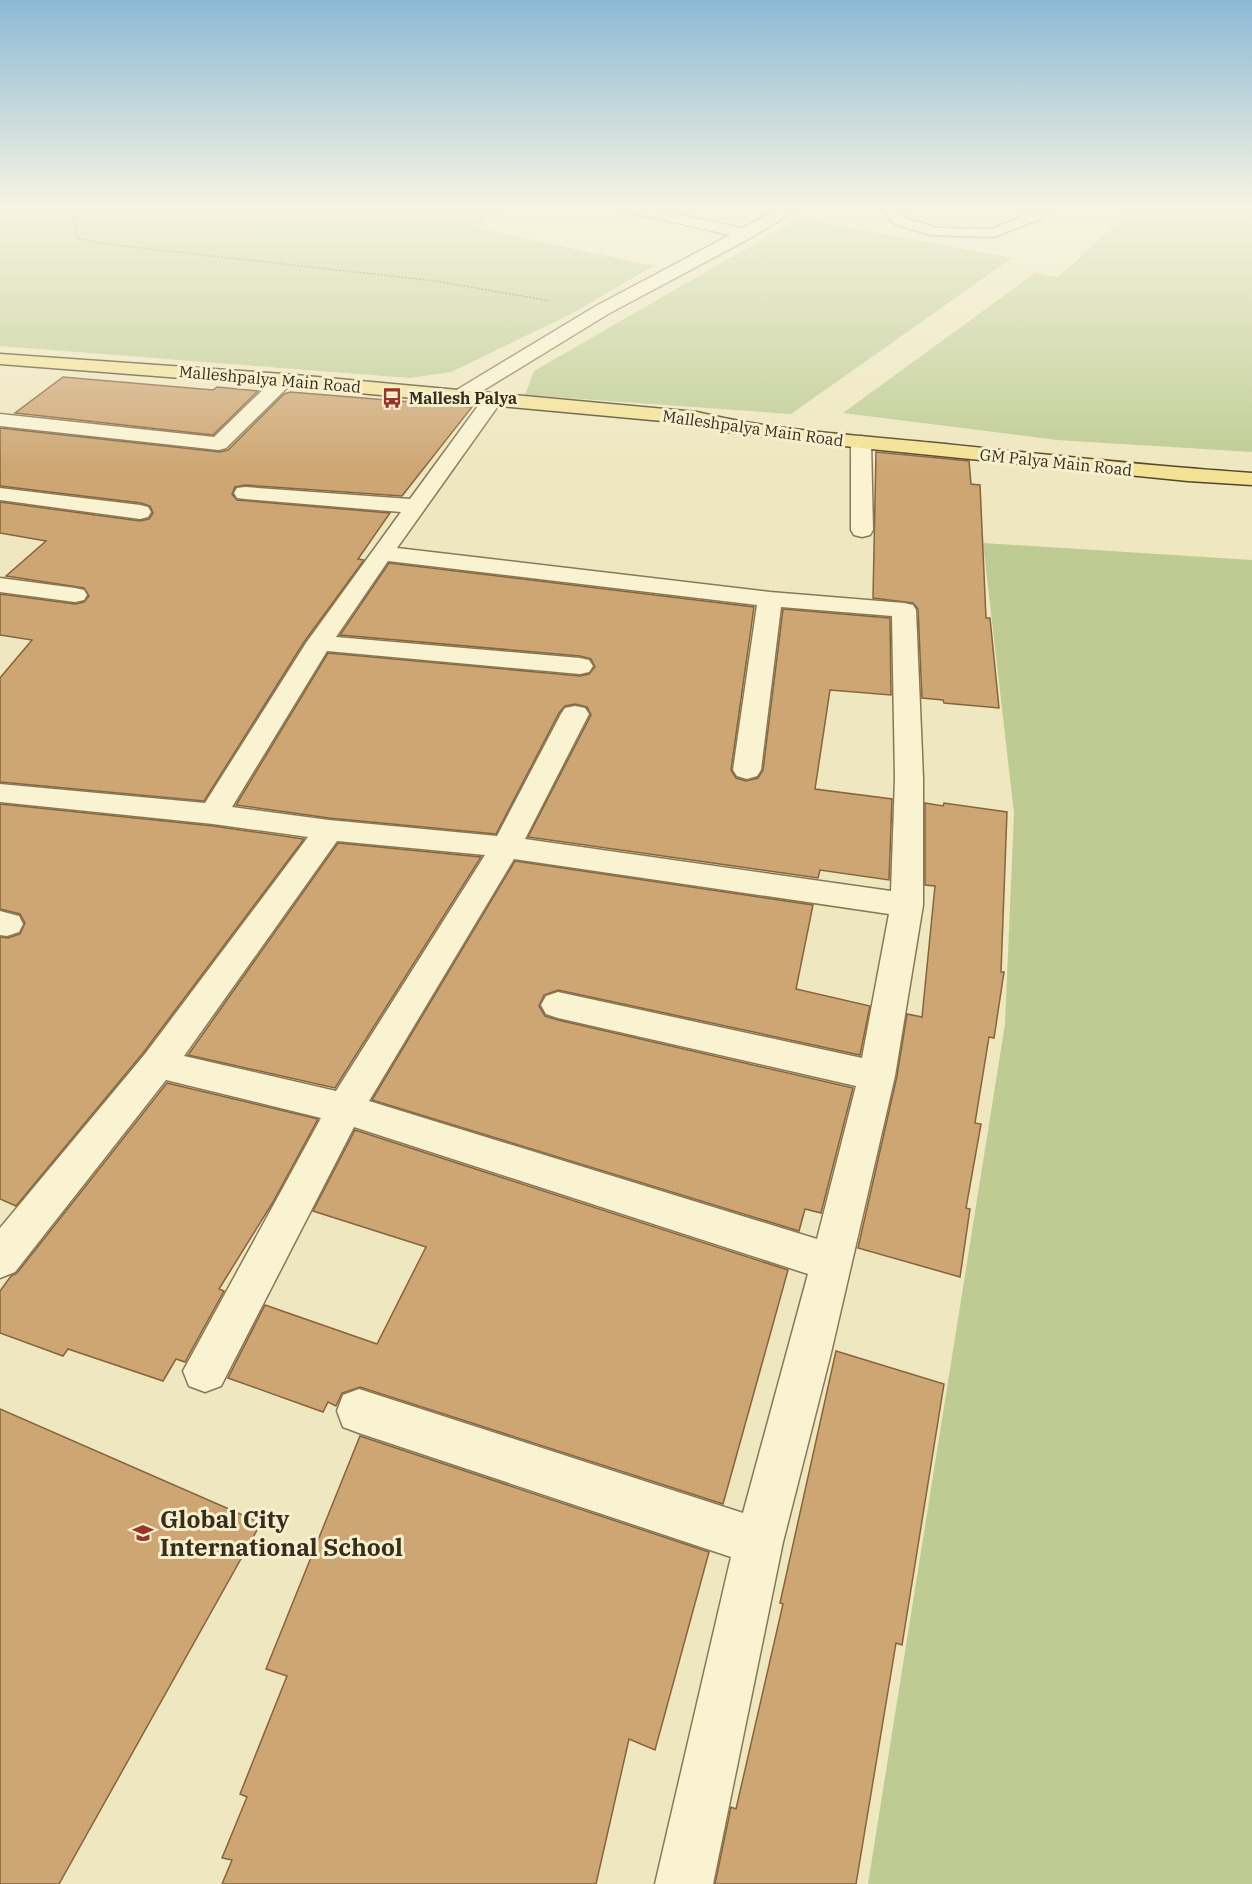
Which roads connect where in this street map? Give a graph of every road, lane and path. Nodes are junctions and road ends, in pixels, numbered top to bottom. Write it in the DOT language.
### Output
graph roads {
  1 [pos="504,293"];
  2 [pos="635,293"];
  3 [pos="602,310"];
  4 [pos="0,358"];
  5 [pos="284,380"];
  6 [pos="478,397"];
  7 [pos="697,418"];
  8 [pos="0,420"];
  9 [pos="861,442"];
  10 [pos="1252,469"];
  11 [pos="1252,479"];
  12 [pos="245,493"];
  13 [pos="0,495"];
  14 [pos="414,506"];
  15 [pos="140,512"];
  16 [pos="862,530"];
  17 [pos="382,553"];
  18 [pos="0,585"];
  19 [pos="75,595"];
  20 [pos="770,599"];
  21 [pos="319,643"];
  22 [pos="580,666"];
  23 [pos="575,714"];
  24 [pos="747,770"];
  25 [pos="0,793"];
  26 [pos="213,814"];
  27 [pos="329,830"];
  28 [pos="506,847"];
  29 [pos="907,906"];
  30 [pos="558,1005"];
  31 [pos="158,1064"];
  32 [pos="877,1076"];
  33 [pos="345,1109"];
  34 [pos="0,1259"];
  35 [pos="830,1262"];
  36 [pos="205,1371"];
  37 [pos="359,1411"];
  38 [pos="759,1542"];
  39 [pos="684,1884"];
  1 -- 3 [label="path"];
  2 -- 3 [label="street"];
  3 -- 6 [label="street"];
  4 -- 5 [label="main road, Malleshpalya Main Road"];
  5 -- 6 [label="main road, Malleshpalya Main Road"];
  5 -- 8 [label="street"];
  6 -- 7 [label="main road, Malleshpalya Main Road"];
  6 -- 14 [label="street"];
  7 -- 9 [label="main road, Malleshpalya Main Road"];
  7 -- 10 [label="main road"];
  9 -- 11 [label="main road, GM Palya Main Road"];
  9 -- 16 [label="street"];
  12 -- 14 [label="street"];
  13 -- 15 [label="street"];
  14 -- 17 [label="street"];
  17 -- 20 [label="street"];
  17 -- 21 [label="street"];
  18 -- 19 [label="street"];
  20 -- 24 [label="street"];
  20 -- 29 [label="street"];
  21 -- 22 [label="street"];
  21 -- 26 [label="street"];
  23 -- 28 [label="street"];
  25 -- 26 [label="street"];
  26 -- 27 [label="street"];
  27 -- 28 [label="street"];
  27 -- 31 [label="street"];
  28 -- 29 [label="street"];
  28 -- 33 [label="street"];
  29 -- 32 [label="street"];
  30 -- 32 [label="street"];
  31 -- 33 [label="street"];
  31 -- 34 [label="street"];
  32 -- 35 [label="street"];
  33 -- 35 [label="street"];
  33 -- 36 [label="street"];
  35 -- 38 [label="street"];
  37 -- 38 [label="street"];
  38 -- 39 [label="street"];
}
